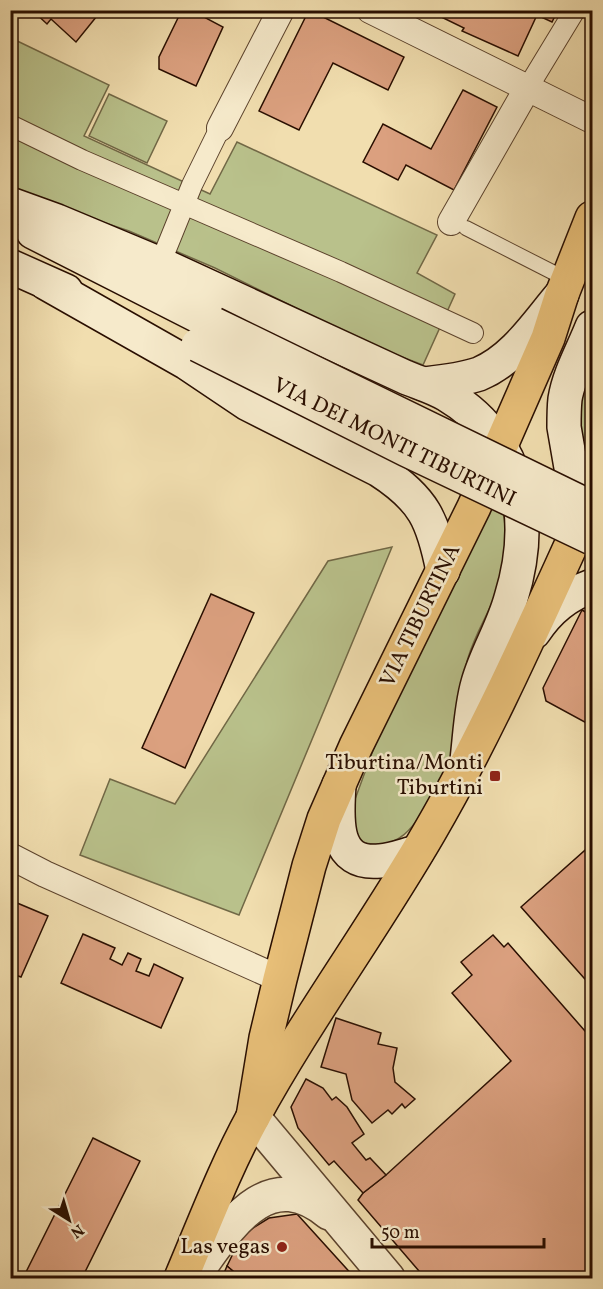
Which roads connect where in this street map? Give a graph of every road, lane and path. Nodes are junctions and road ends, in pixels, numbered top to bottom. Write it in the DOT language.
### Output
graph roads {
  1 [pos="281,10"];
  2 [pos="370,10"];
  3 [pos="575,10"];
  4 [pos="527,88"];
  5 [pos="592,120"];
  6 [pos="10,125"];
  7 [pos="220,128"];
  8 [pos="189,194"];
  9 [pos="10,204"];
  10 [pos="592,218"];
  11 [pos="10,220"];
  12 [pos="459,225"];
  13 [pos="160,264"];
  14 [pos="10,266"];
  15 [pos="46,283"];
  16 [pos="565,287"];
  17 [pos="592,327"];
  18 [pos="473,333"];
  19 [pos="206,334"];
  20 [pos="424,384"];
  21 [pos="501,446"];
  22 [pos="590,521"];
  23 [pos="443,571"];
  24 [pos="592,586"];
  25 [pos="525,646"];
  26 [pos="466,764"];
  27 [pos="339,785"];
  28 [pos="417,852"];
  29 [pos="10,856"];
  30 [pos="280,979"];
  31 [pos="253,1118"];
  32 [pos="338,1220"];
  33 [pos="181,1278"];
  34 [pos="192,1278"];
  35 [pos="388,1278"];
  1 -- 7 [label="street"];
  2 -- 4 [label="street"];
  3 -- 4 [label="street"];
  4 -- 5 [label="street"];
  4 -- 12 [label="street"];
  6 -- 8 [label="street"];
  7 -- 8 [label="street"];
  8 -- 13 [label="street"];
  8 -- 18 [label="street"];
  9 -- 13 [label="main road, VIA TIBURTINA"];
  10 -- 16 [label="main road, VIA TIBURTINA"];
  11 -- 19 [label="main road"];
  12 -- 16 [label="lane"];
  13 -- 20 [label="main road, VIA TIBURTINA"];
  14 -- 15 [label="main road"];
  15 -- 19 [label="main road"];
  15 -- 23 [label="main road"];
  16 -- 20 [label="main road"];
  16 -- 21 [label="main road, VIA TIBURTINA"];
  17 -- 22 [label="main road"];
  19 -- 22 [label="main road, VIA DEI MONTI TIBURTINI, bridge"];
  20 -- 21 [label="main road, VIA TIBURTINA"];
  21 -- 23 [label="main road, VIA TIBURTINA"];
  21 -- 26 [label="main road, VIA TIBURTINA"];
  22 -- 25 [label="main road, VIA TIBURTINA"];
  23 -- 27 [label="main road, VIA TIBURTINA"];
  24 -- 25 [label="main road"];
  25 -- 26 [label="main road, VIA TIBURTINA"];
  26 -- 28 [label="main road, VIA TIBURTINA"];
  27 -- 28 [label="main road, VIA TIBURTINA"];
  27 -- 30 [label="main road, VIA TIBURTINA"];
  28 -- 31 [label="main road, VIA TIBURTINA"];
  29 -- 30 [label="street"];
  30 -- 31 [label="main road, VIA TIBURTINA"];
  31 -- 32 [label="main road"];
  31 -- 33 [label="main road, VIA TIBURTINA"];
  32 -- 34 [label="main road"];
  32 -- 35 [label="main road"];
}
